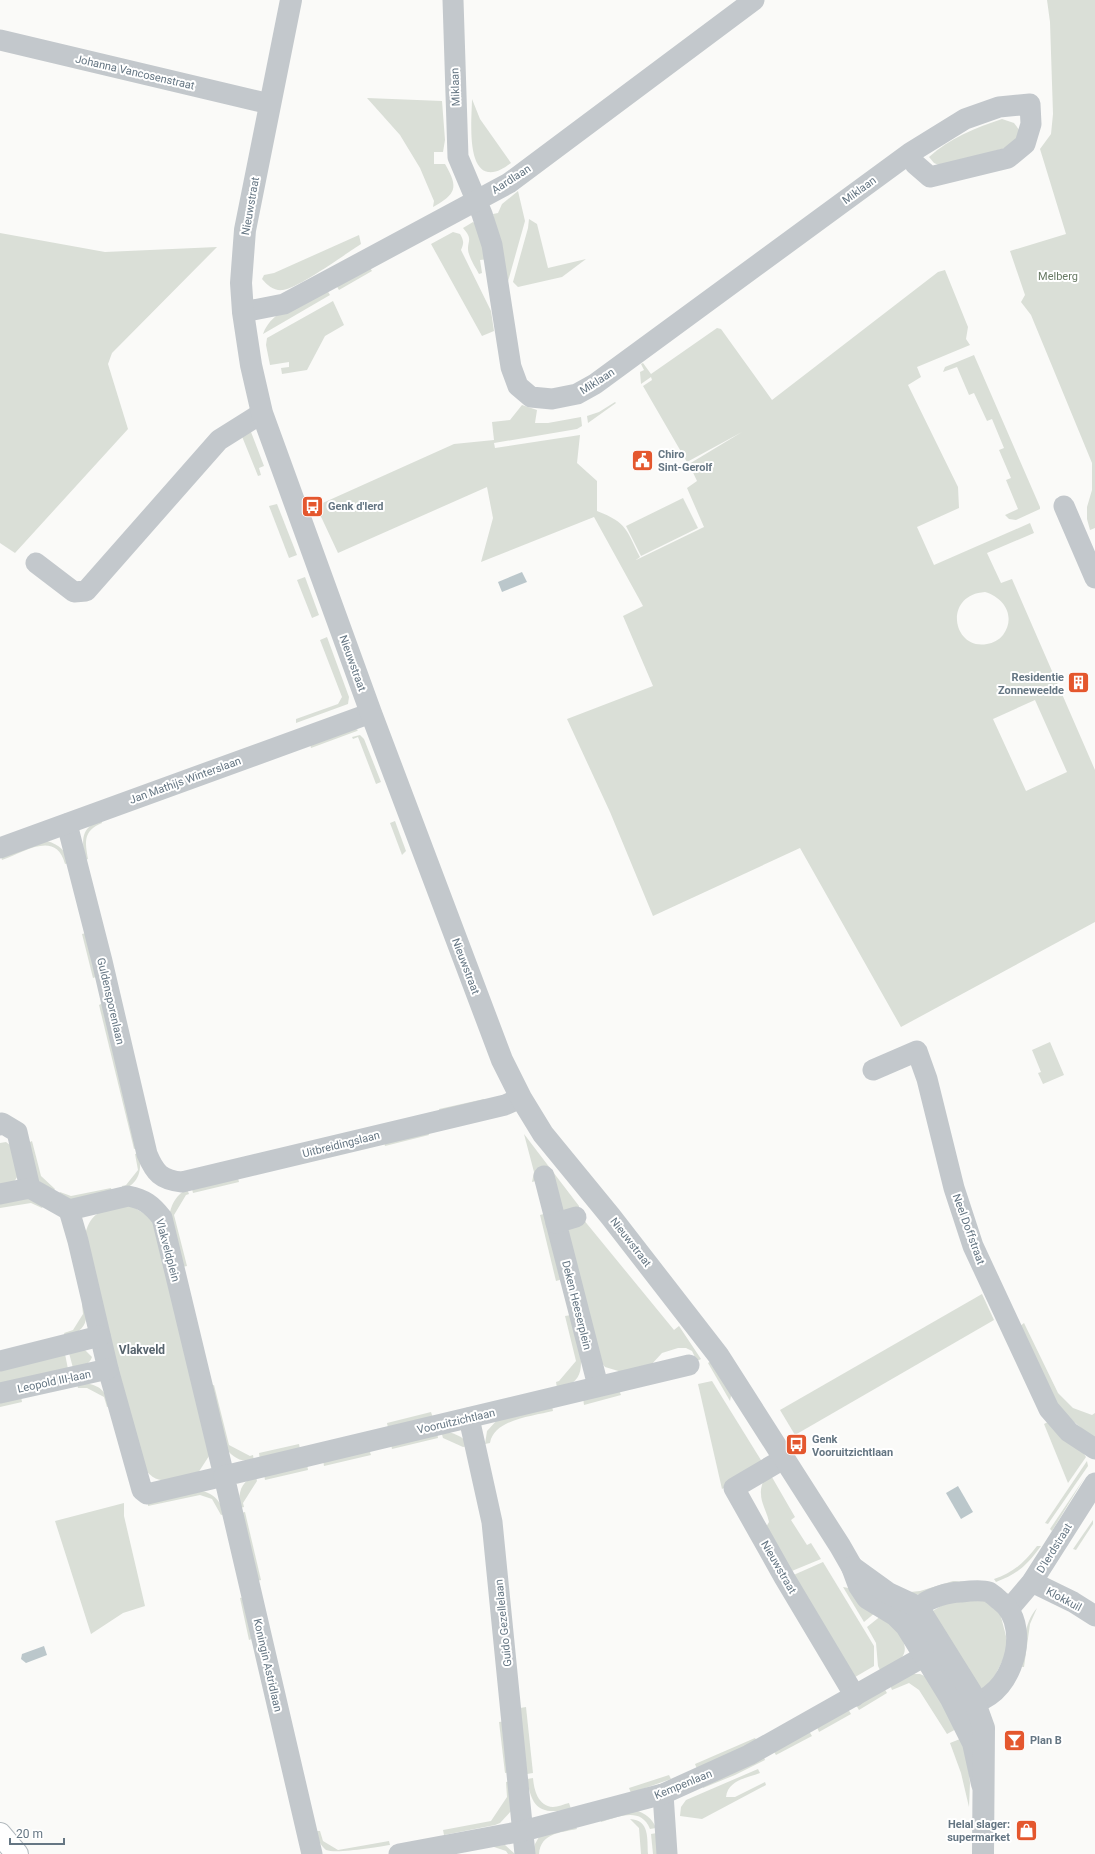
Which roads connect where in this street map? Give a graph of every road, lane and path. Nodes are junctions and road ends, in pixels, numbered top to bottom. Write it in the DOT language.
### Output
graph roads {
  1 [pos="291,0"];
  2 [pos="453,0"];
  3 [pos="754,0"];
  4 [pos="0,40"];
  5 [pos="270,104"];
  6 [pos="910,153"];
  7 [pos="476,200"];
  8 [pos="243,312"];
  9 [pos="262,413"];
  10 [pos="1064,506"];
  11 [pos="36,563"];
  12 [pos="1095,578"];
  13 [pos="371,713"];
  14 [pos="67,824"];
  15 [pos="0,848"];
  16 [pos="873,1070"];
  17 [pos="521,1098"];
  18 [pos="0,1125"];
  19 [pos="160,1176"];
  20 [pos="544,1176"];
  21 [pos="30,1188"];
  22 [pos="0,1194"];
  23 [pos="69,1210"];
  24 [pos="576,1217"];
  25 [pos="556,1223"];
  26 [pos="100,1336"];
  27 [pos="0,1361"];
  28 [pos="689,1365"];
  29 [pos="108,1369"];
  30 [pos="598,1386"];
  31 [pos="0,1393"];
  32 [pos="469,1418"];
  33 [pos="1095,1449"];
  34 [pos="785,1458"];
  35 [pos="224,1476"];
  36 [pos="1095,1483"];
  37 [pos="852,1567"];
  38 [pos="1032,1582"];
  39 [pos="918,1607"];
  40 [pos="1009,1609"];
  41 [pos="1095,1616"];
  42 [pos="906,1626"];
  43 [pos="933,1651"];
  44 [pos="854,1696"];
  45 [pos="951,1699"];
  46 [pos="975,1702"];
  47 [pos="982,1784"];
  48 [pos="663,1794"];
  49 [pos="524,1831"];
  50 [pos="0,1834"];
  51 [pos="17,1854"];
  52 [pos="312,1854"];
  53 [pos="399,1854"];
  54 [pos="525,1854"];
  55 [pos="667,1854"];
  56 [pos="983,1854"];
  1 -- 5 [label="street, Nieuwstraat"];
  2 -- 7 [label="street, Miklaan"];
  3 -- 7 [label="street, Aardlaan"];
  4 -- 5 [label="street, Johanna Vancosenstraat"];
  5 -- 8 [label="street, Nieuwstraat"];
  6 -- 6 [label="street, Miklaan"];
  6 -- 7 [label="street, Miklaan"];
  7 -- 8 [label="street, Aardlaan"];
  8 -- 9 [label="street, Nieuwstraat"];
  9 -- 11 [label="street"];
  9 -- 13 [label="street, Nieuwstraat"];
  10 -- 12 [label="street"];
  13 -- 14 [label="street, Jan Mathijs Winterslaan"];
  13 -- 17 [label="street, Nieuwstraat"];
  14 -- 15 [label="street, Jan Mathijs Winterslaan"];
  14 -- 19 [label="street, Guldensporenlaan"];
  16 -- 33 [label="street, Neel Doffstraat"];
  17 -- 19 [label="street, Uitbreidingslaan"];
  17 -- 34 [label="street, Nieuwstraat"];
  18 -- 21 [label="street"];
  20 -- 25 [label="street, Deken Heeserplein"];
  21 -- 22 [label="street"];
  21 -- 23 [label="street"];
  23 -- 26 [label="street"];
  23 -- 35 [label="street, Vlakveldplein"];
  24 -- 25 [label="street"];
  25 -- 30 [label="street, Deken Heeserplein"];
  26 -- 27 [label="street"];
  26 -- 29 [label="street"];
  28 -- 30 [label="street, Vooruitzichtlaan"];
  29 -- 31 [label="street, Leopold III-laan"];
  29 -- 35 [label="street"];
  30 -- 32 [label="street, Vooruitzichtlaan"];
  32 -- 35 [label="street, Vooruitzichtlaan"];
  32 -- 49 [label="street, Guido Gezellelaan"];
  34 -- 37 [label="street, Nieuwstraat"];
  34 -- 44 [label="street, Nieuwstraat"];
  35 -- 52 [label="street, Koningin Astridlaan"];
  36 -- 38 [label="street, D'Ierdstraat"];
  37 -- 39 [label="street, Nieuwstraat"];
  37 -- 42 [label="street, Nieuwstraat"];
  38 -- 40 [label="street, D'Ierdstraat"];
  38 -- 41 [label="street, Klokkuil"];
  39 -- 40 [label="street"];
  39 -- 42 [label="street"];
  39 -- 43 [label="street, Nieuwstraat"];
  40 -- 46 [label="street"];
  42 -- 43 [label="street, Nieuwstraat"];
  43 -- 44 [label="street, Kempenlaan"];
  43 -- 45 [label="street, Nieuwstraat"];
  43 -- 46 [label="street, Nieuwstraat"];
  44 -- 48 [label="street, Kempenlaan"];
  45 -- 46 [label="street"];
  45 -- 47 [label="street, Nieuwstraat"];
  46 -- 47 [label="street, Nieuwstraat"];
  47 -- 56 [label="street, Nieuwstraat"];
  48 -- 49 [label="street, Kempenlaan"];
  48 -- 55 [label="street"];
  49 -- 53 [label="street, Kempenlaan"];
  49 -- 54 [label="street, Guido Gezellelaan"];
  50 -- 51 [label="main road"];
}
